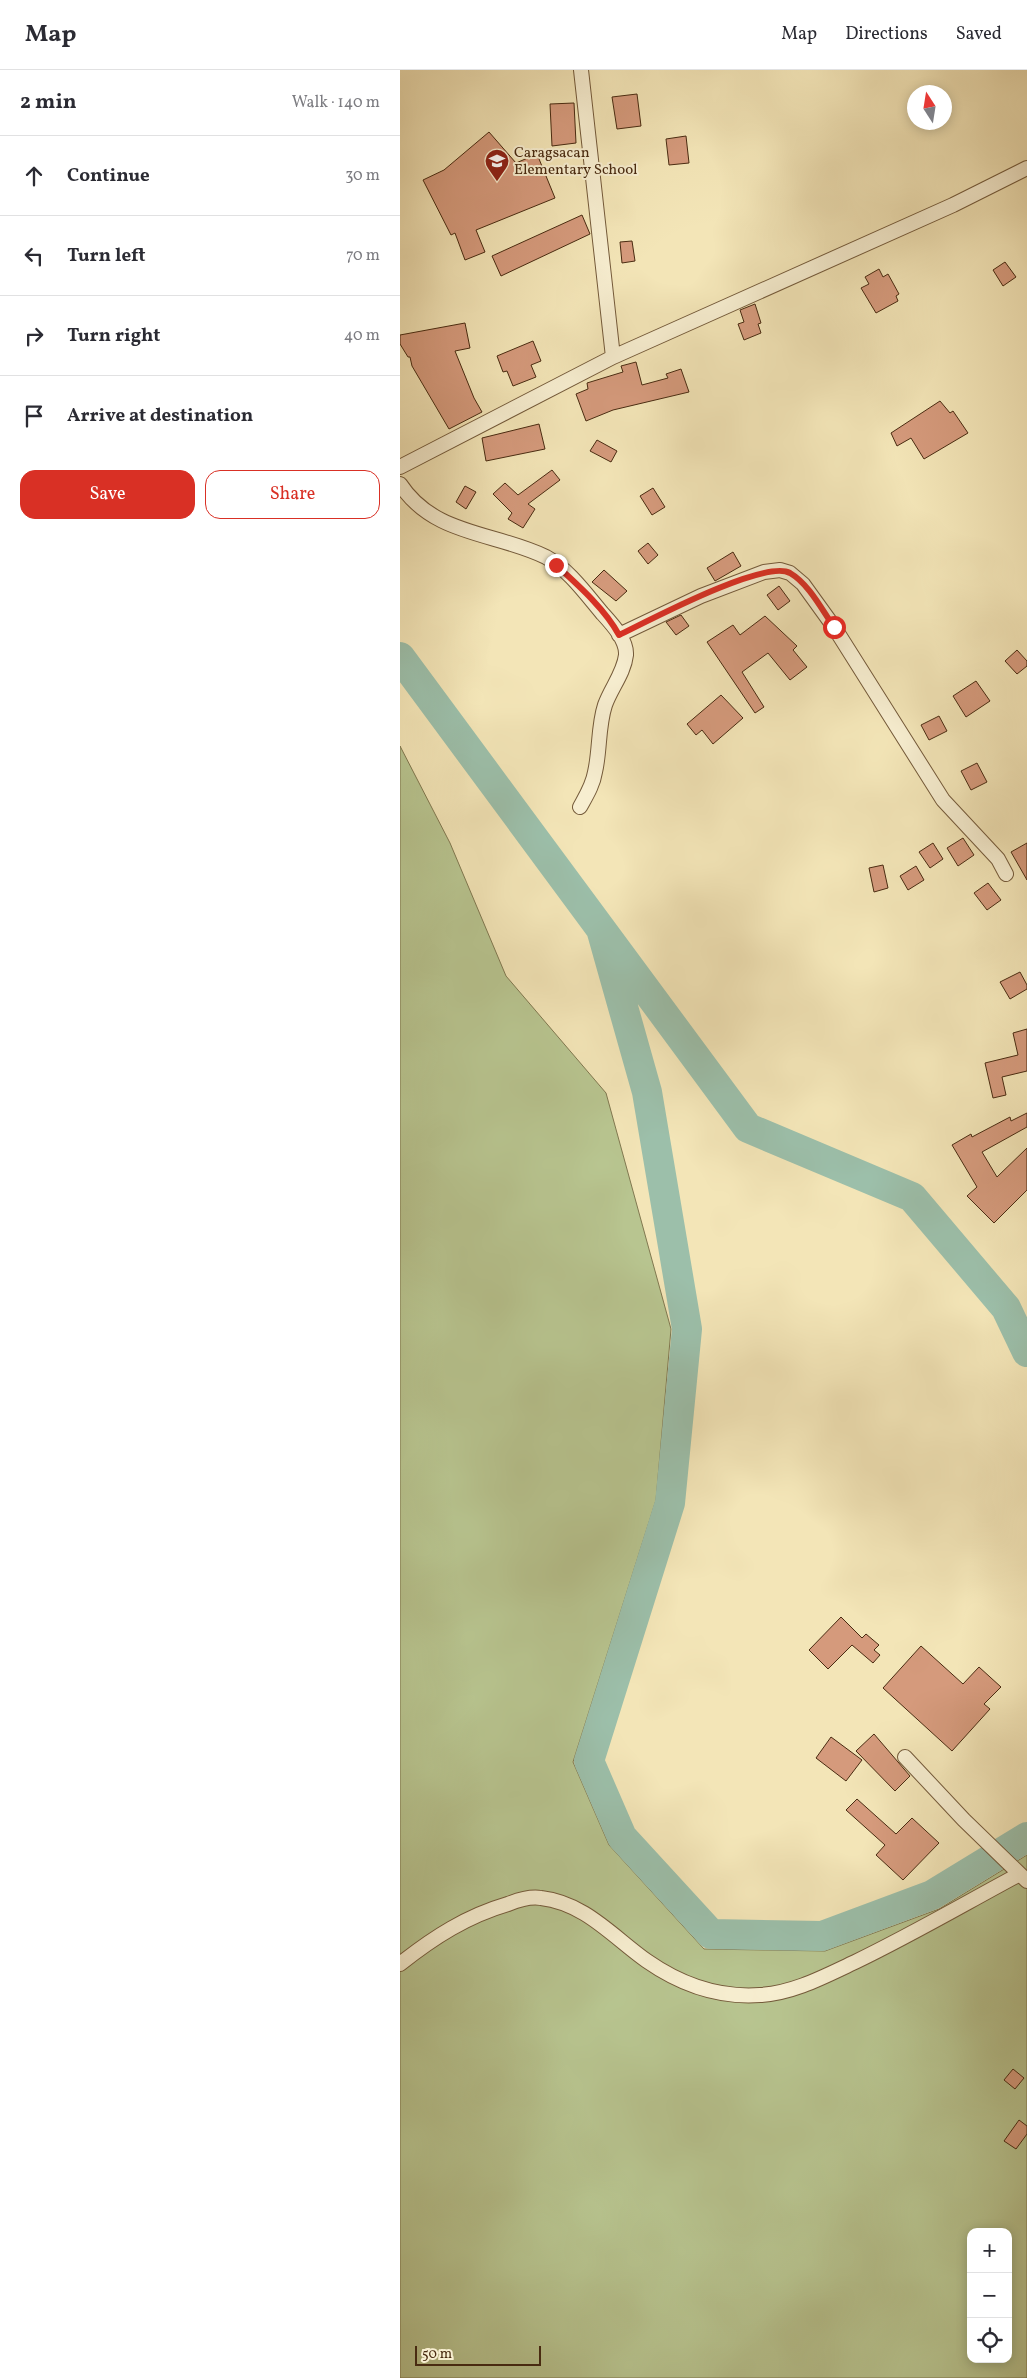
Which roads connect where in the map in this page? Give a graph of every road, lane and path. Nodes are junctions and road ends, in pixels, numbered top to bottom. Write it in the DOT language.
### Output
graph roads {
  1 [pos="581,70"];
  2 [pos="1027,168"];
  3 [pos="613,357"];
  4 [pos="400,466"];
  5 [pos="400,484"];
  6 [pos="619,635"];
  7 [pos="580,807"];
  8 [pos="1006,874"];
  9 [pos="905,1757"];
  10 [pos="1023,1878"];
  11 [pos="400,1964"];
  1 -- 3 [label="street"];
  2 -- 3 [label="street"];
  3 -- 4 [label="street"];
  5 -- 6 [label="street"];
  6 -- 7 [label="street"];
  6 -- 8 [label="street"];
  9 -- 10 [label="street"];
  10 -- 11 [label="street"];
}
